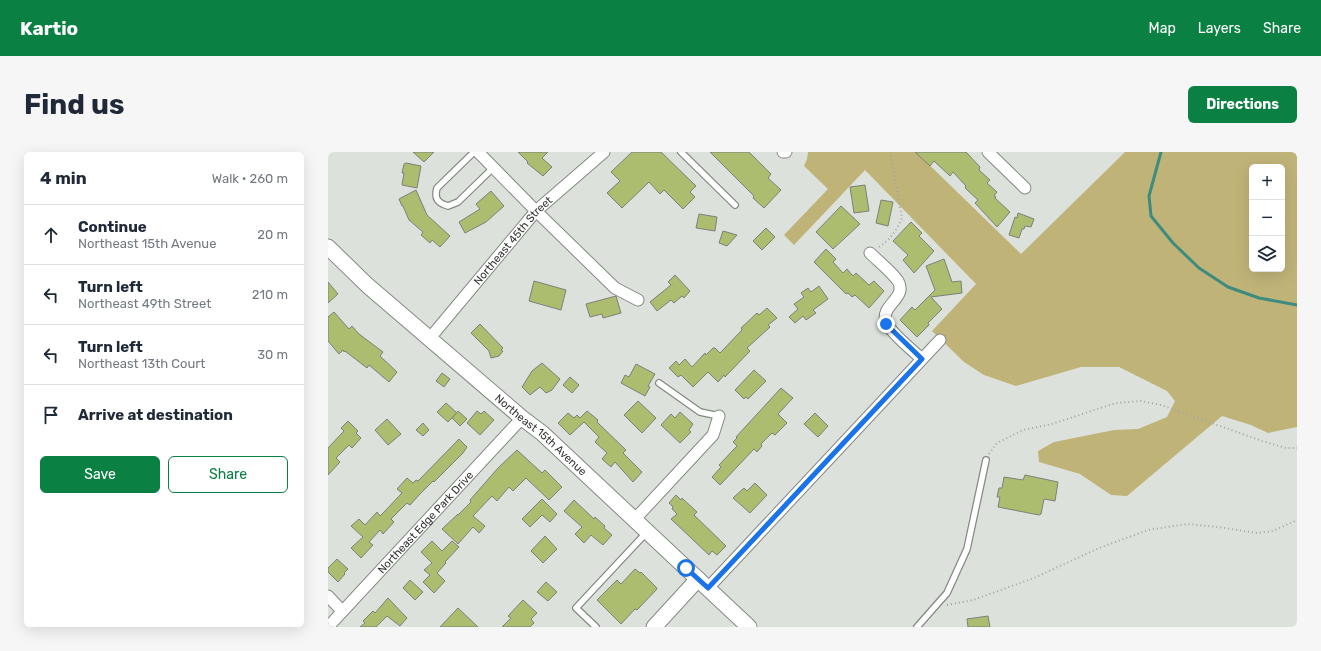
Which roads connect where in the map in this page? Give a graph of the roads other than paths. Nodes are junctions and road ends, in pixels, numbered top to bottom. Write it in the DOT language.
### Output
graph roads {
  1 [pos="474,152"];
  2 [pos="478,152"];
  3 [pos="604,152"];
  4 [pos="681,152"];
  5 [pos="783,152"];
  6 [pos="786,152"];
  7 [pos="988,152"];
  8 [pos="494,167"];
  9 [pos="1025,188"];
  10 [pos="735,205"];
  11 [pos="536,211"];
  12 [pos="328,247"];
  13 [pos="870,253"];
  14 [pos="638,300"];
  15 [pos="430,338"];
  16 [pos="940,340"];
  17 [pos="922,359"];
  18 [pos="659,383"];
  19 [pos="719,416"];
  20 [pos="522,418"];
  21 [pos="986,460"];
  22 [pos="635,519"];
  23 [pos="647,531"];
  24 [pos="703,584"];
  25 [pos="328,596"];
  26 [pos="342,611"];
  27 [pos="328,627"];
  28 [pos="596,627"];
  29 [pos="654,627"];
  30 [pos="749,627"];
  31 [pos="917,627"];
  1 -- 8 [label="lane"];
  2 -- 8 [label="street"];
  3 -- 11 [label="street, Northeast 45th Street"];
  4 -- 10 [label="lane"];
  5 -- 6 [label="street"];
  7 -- 9 [label="street"];
  8 -- 11 [label="street"];
  11 -- 14 [label="street"];
  11 -- 15 [label="street, Northeast 45th Street"];
  12 -- 15 [label="street, Northeast 15th Avenue"];
  13 -- 17 [label="street"];
  15 -- 20 [label="street, Northeast 15th Avenue"];
  16 -- 17 [label="street"];
  17 -- 24 [label="street"];
  18 -- 19 [label="lane"];
  19 -- 22 [label="street"];
  20 -- 22 [label="street, Northeast 15th Avenue"];
  20 -- 26 [label="street, Northeast Edge Park Drive"];
  21 -- 31 [label="lane"];
  22 -- 23 [label="street, Northeast 15th Avenue"];
  23 -- 24 [label="street, Northeast 15th Avenue"];
  23 -- 28 [label="lane"];
  24 -- 29 [label="street"];
  24 -- 30 [label="street, Northeast 15th Avenue"];
  25 -- 26 [label="street"];
  26 -- 27 [label="street, Northeast Edge Park Drive"];
}
